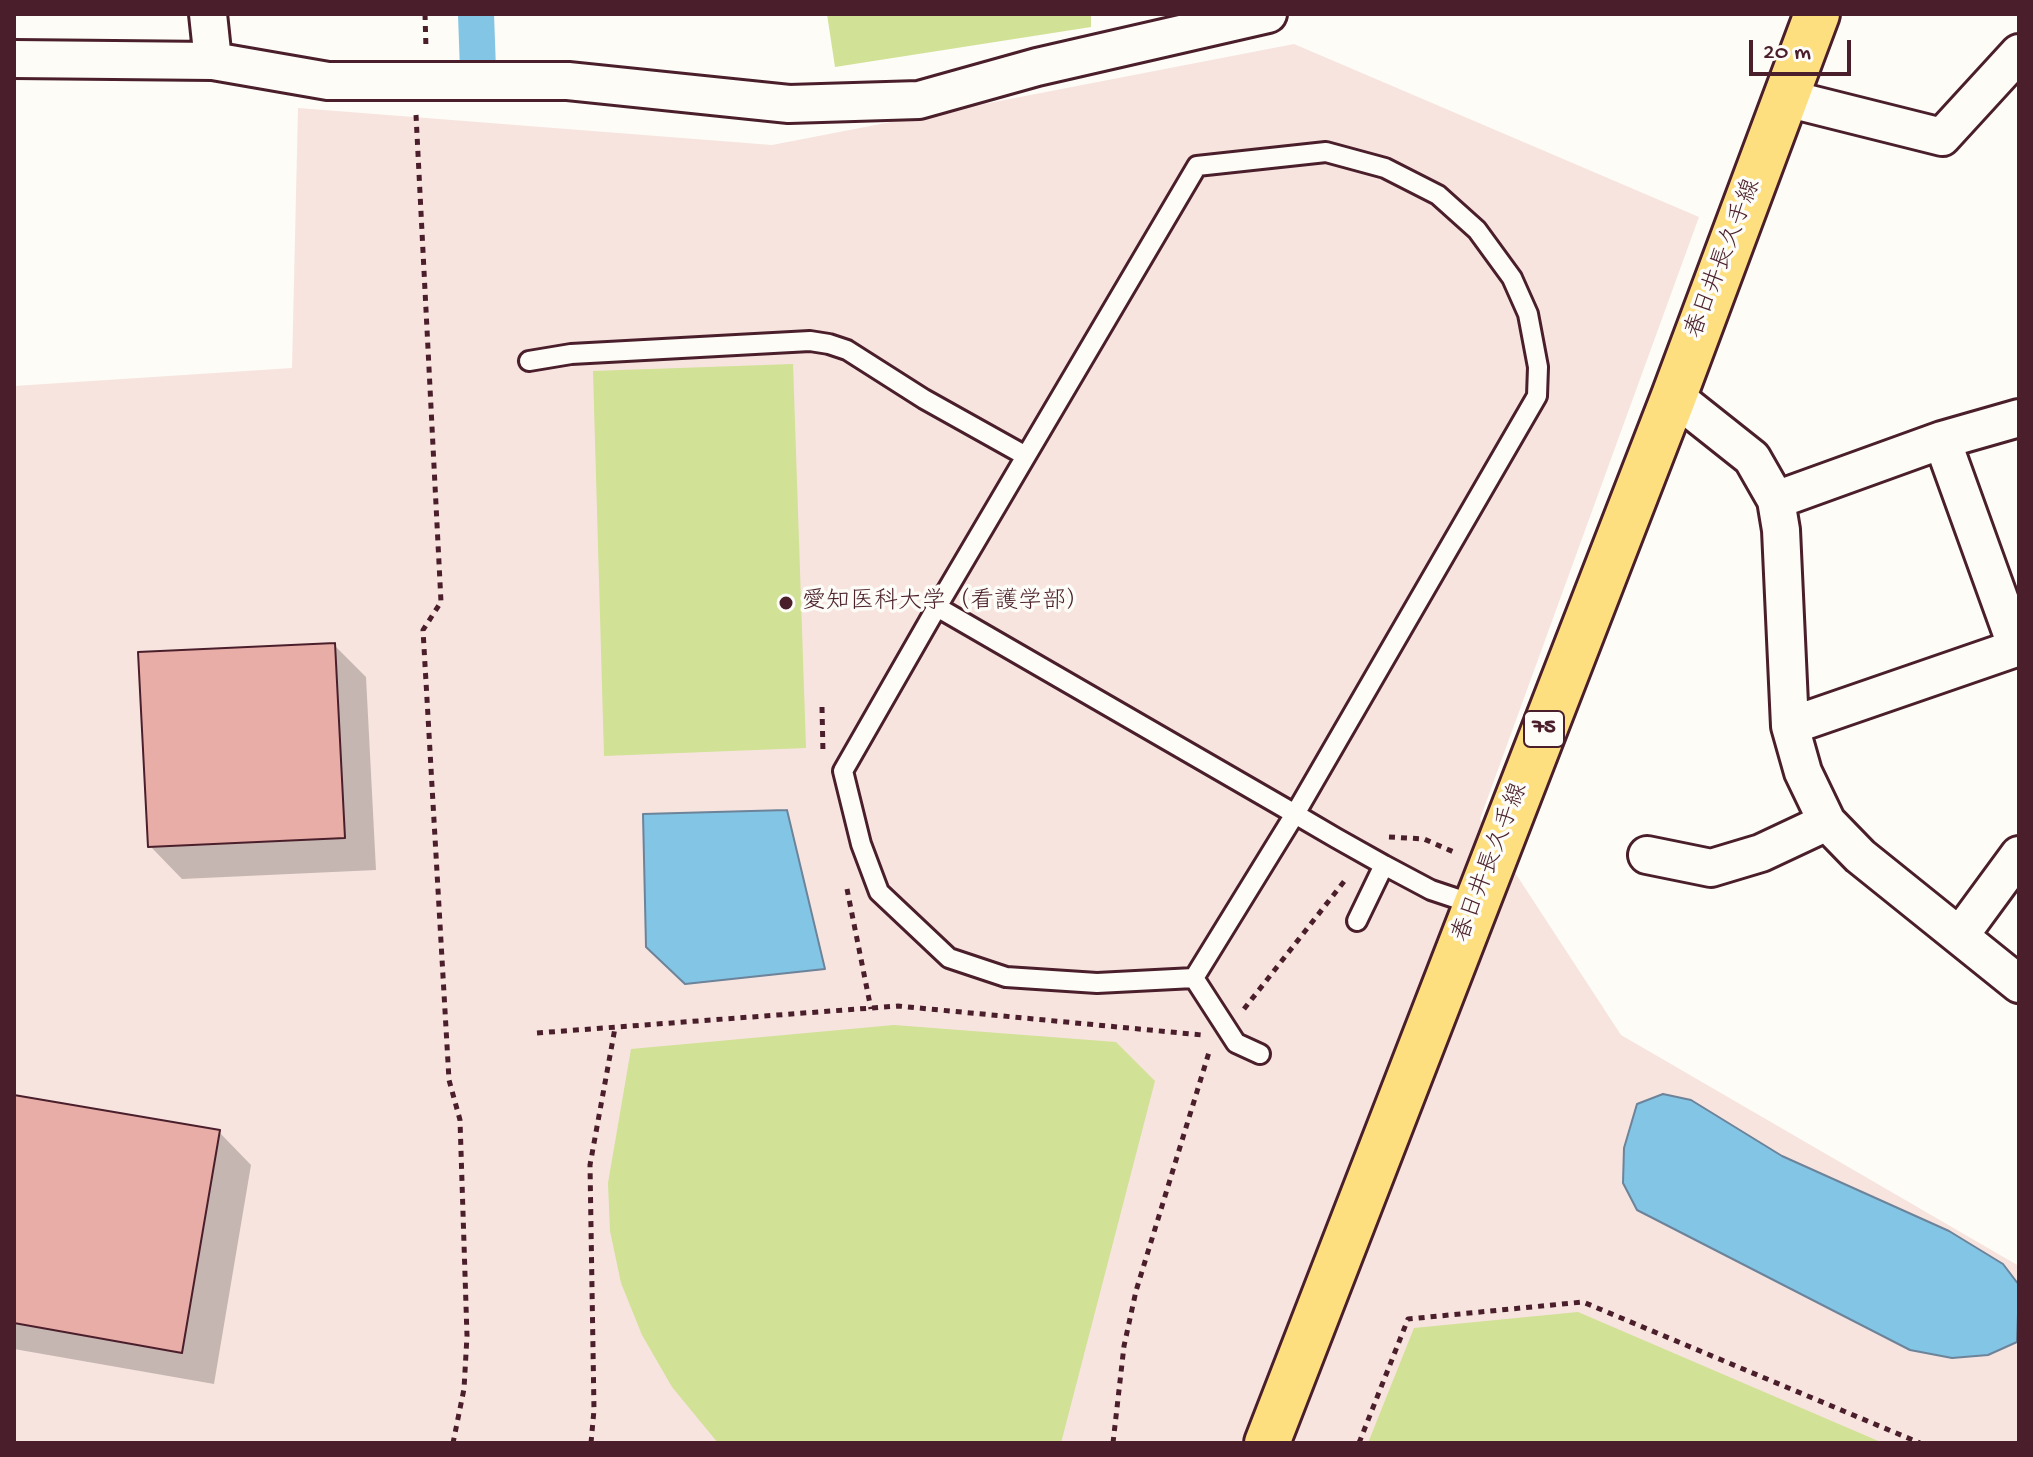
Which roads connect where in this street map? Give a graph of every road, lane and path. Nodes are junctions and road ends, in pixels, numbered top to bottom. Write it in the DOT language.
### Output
graph roads {
  1 [pos="208,14"];
  2 [pos="1268,14"];
  3 [pos="1817,14"];
  4 [pos="2019,53"];
  5 [pos="14,59"];
  6 [pos="213,61"];
  7 [pos="414,82"];
  8 [pos="1786,98"];
  9 [pos="529,361"];
  10 [pos="1674,396"];
  11 [pos="2019,418"];
  12 [pos="1942,440"];
  13 [pos="1026,456"];
  14 [pos="1776,500"];
  15 [pos="937,607"];
  16 [pos="2018,648"];
  17 [pos="1790,726"];
  18 [pos="1295,814"];
  19 [pos="1827,822"];
  20 [pos="1647,855"];
  21 [pos="2019,855"];
  22 [pos="1384,865"];
  23 [pos="1476,905"];
  24 [pos="1357,921"];
  25 [pos="1961,934"];
  26 [pos="1194,978"];
  27 [pos="2019,984"];
  28 [pos="615,1028"];
  29 [pos="1200,1036"];
  30 [pos="1260,1054"];
  31 [pos="453,1443"];
  32 [pos="591,1443"];
  33 [pos="1113,1443"];
  34 [pos="1267,1443"];
  35 [pos="1359,1443"];
  36 [pos="1920,1443"];
  1 -- 6 [label="street"];
  2 -- 7 [label="street"];
  3 -- 8 [label="main road, 春日井長久手線 / 75"];
  4 -- 8 [label="street"];
  5 -- 6 [label="street"];
  6 -- 7 [label="street"];
  7 -- 31 [label="path"];
  8 -- 10 [label="main road, 春日井長久手線 / 75"];
  9 -- 13 [label="lane"];
  10 -- 14 [label="street"];
  10 -- 23 [label="main road, 春日井長久手線 / 75"];
  11 -- 12 [label="street"];
  12 -- 14 [label="street"];
  12 -- 16 [label="street"];
  13 -- 15 [label="lane"];
  13 -- 18 [label="lane"];
  14 -- 17 [label="street"];
  15 -- 18 [label="lane"];
  15 -- 26 [label="lane"];
  16 -- 17 [label="street"];
  17 -- 19 [label="street"];
  18 -- 22 [label="lane"];
  18 -- 26 [label="lane"];
  19 -- 20 [label="street"];
  19 -- 25 [label="street"];
  21 -- 25 [label="street"];
  22 -- 23 [label="lane"];
  22 -- 24 [label="lane"];
  23 -- 34 [label="main road, 春日井長久手線 / 75"];
  25 -- 27 [label="street"];
  26 -- 30 [label="lane"];
  28 -- 32 [label="path"];
  29 -- 33 [label="path"];
  35 -- 36 [label="path"];
}
